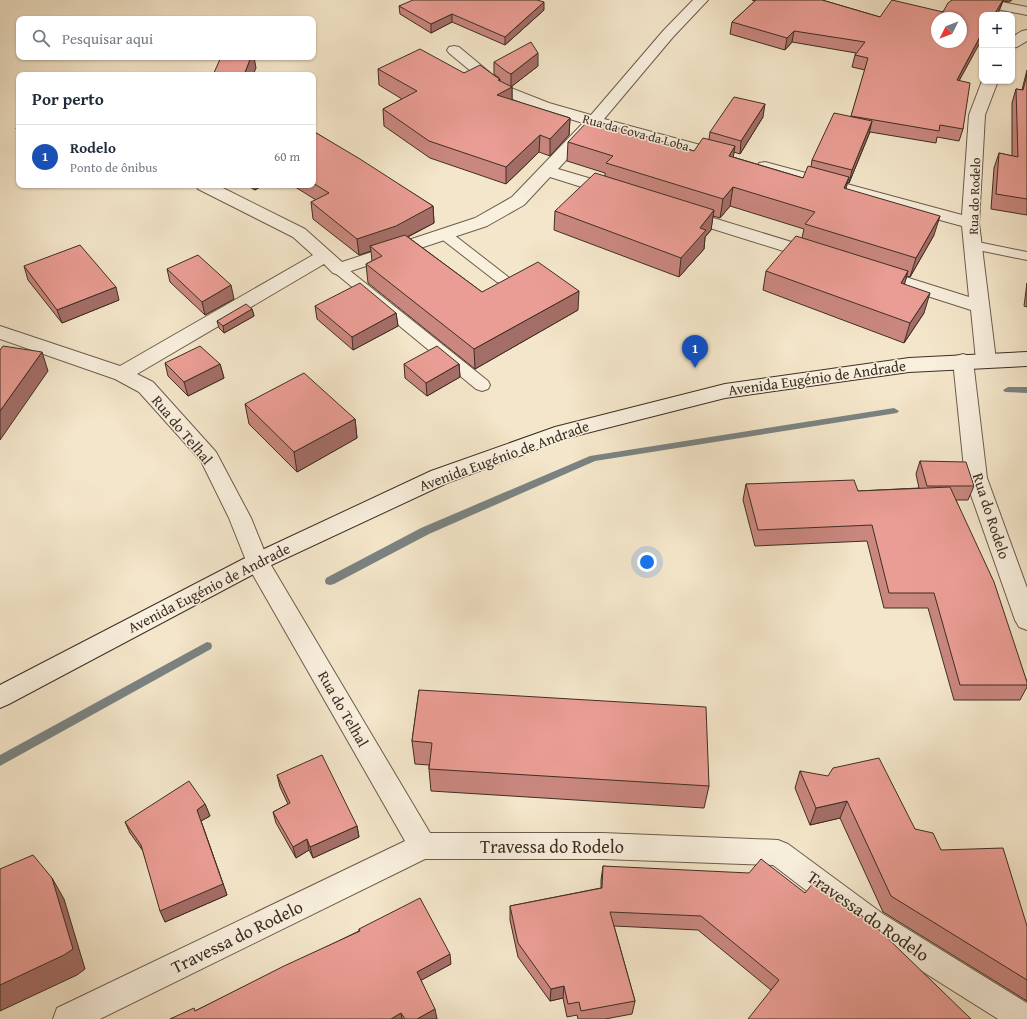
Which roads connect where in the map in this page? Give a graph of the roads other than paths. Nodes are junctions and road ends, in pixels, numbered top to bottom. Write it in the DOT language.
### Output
graph roads {
  1 [pos="701,0"];
  2 [pos="971,0"];
  3 [pos="1027,12"];
  4 [pos="1027,34"];
  5 [pos="1015,42"];
  6 [pos="454,50"];
  7 [pos="989,84"];
  8 [pos="594,121"];
  9 [pos="548,171"];
  10 [pos="210,188"];
  11 [pos="631,197"];
  12 [pos="669,209"];
  13 [pos="970,222"];
  14 [pos="444,234"];
  15 [pos="973,245"];
  16 [pos="325,256"];
  17 [pos="1027,256"];
  18 [pos="828,259"];
  19 [pos="858,268"];
  20 [pos="339,269"];
  21 [pos="502,280"];
  22 [pos="979,306"];
  23 [pos="0,332"];
  24 [pos="1027,359"];
  25 [pos="986,360"];
  26 [pos="963,361"];
  27 [pos="122,374"];
  28 [pos="482,385"];
  29 [pos="257,562"];
  30 [pos="1027,620"];
  31 [pos="0,697"];
  32 [pos="423,846"];
  33 [pos="68,1019"];
  34 [pos="1025,1019"];
  1 -- 8 [label="street"];
  2 -- 3 [label="street"];
  4 -- 5 [label="street"];
  6 -- 8 [label="street, Rua da Cova da Loba"];
  7 -- 13 [label="street, Rua do Rodelo"];
  8 -- 9 [label="street"];
  8 -- 13 [label="street, Rua da Cova da Loba"];
  9 -- 11 [label="street"];
  9 -- 14 [label="street"];
  10 -- 16 [label="street"];
  12 -- 18 [label="street"];
  13 -- 15 [label="street, Rua do Rodelo"];
  14 -- 20 [label="street"];
  14 -- 21 [label="lane"];
  15 -- 17 [label="lane"];
  15 -- 22 [label="street, Rua do Rodelo"];
  16 -- 20 [label="street"];
  16 -- 27 [label="street"];
  19 -- 22 [label="street"];
  20 -- 28 [label="lane"];
  22 -- 25 [label="street, Rua do Rodelo"];
  23 -- 27 [label="street, Rua do Telhal"];
  24 -- 25 [label="street, Avenida Eugénio de Andrade"];
  25 -- 26 [label="street, Avenida Eugénio de Andrade"];
  26 -- 29 [label="street, Avenida Eugénio de Andrade"];
  26 -- 30 [label="street, Rua do Rodelo"];
  27 -- 29 [label="street, Rua do Telhal"];
  29 -- 31 [label="street, Avenida Eugénio de Andrade"];
  29 -- 32 [label="street, Rua do Telhal"];
  32 -- 33 [label="street, Travessa do Rodelo"];
  32 -- 34 [label="street, Travessa do Rodelo"];
}
